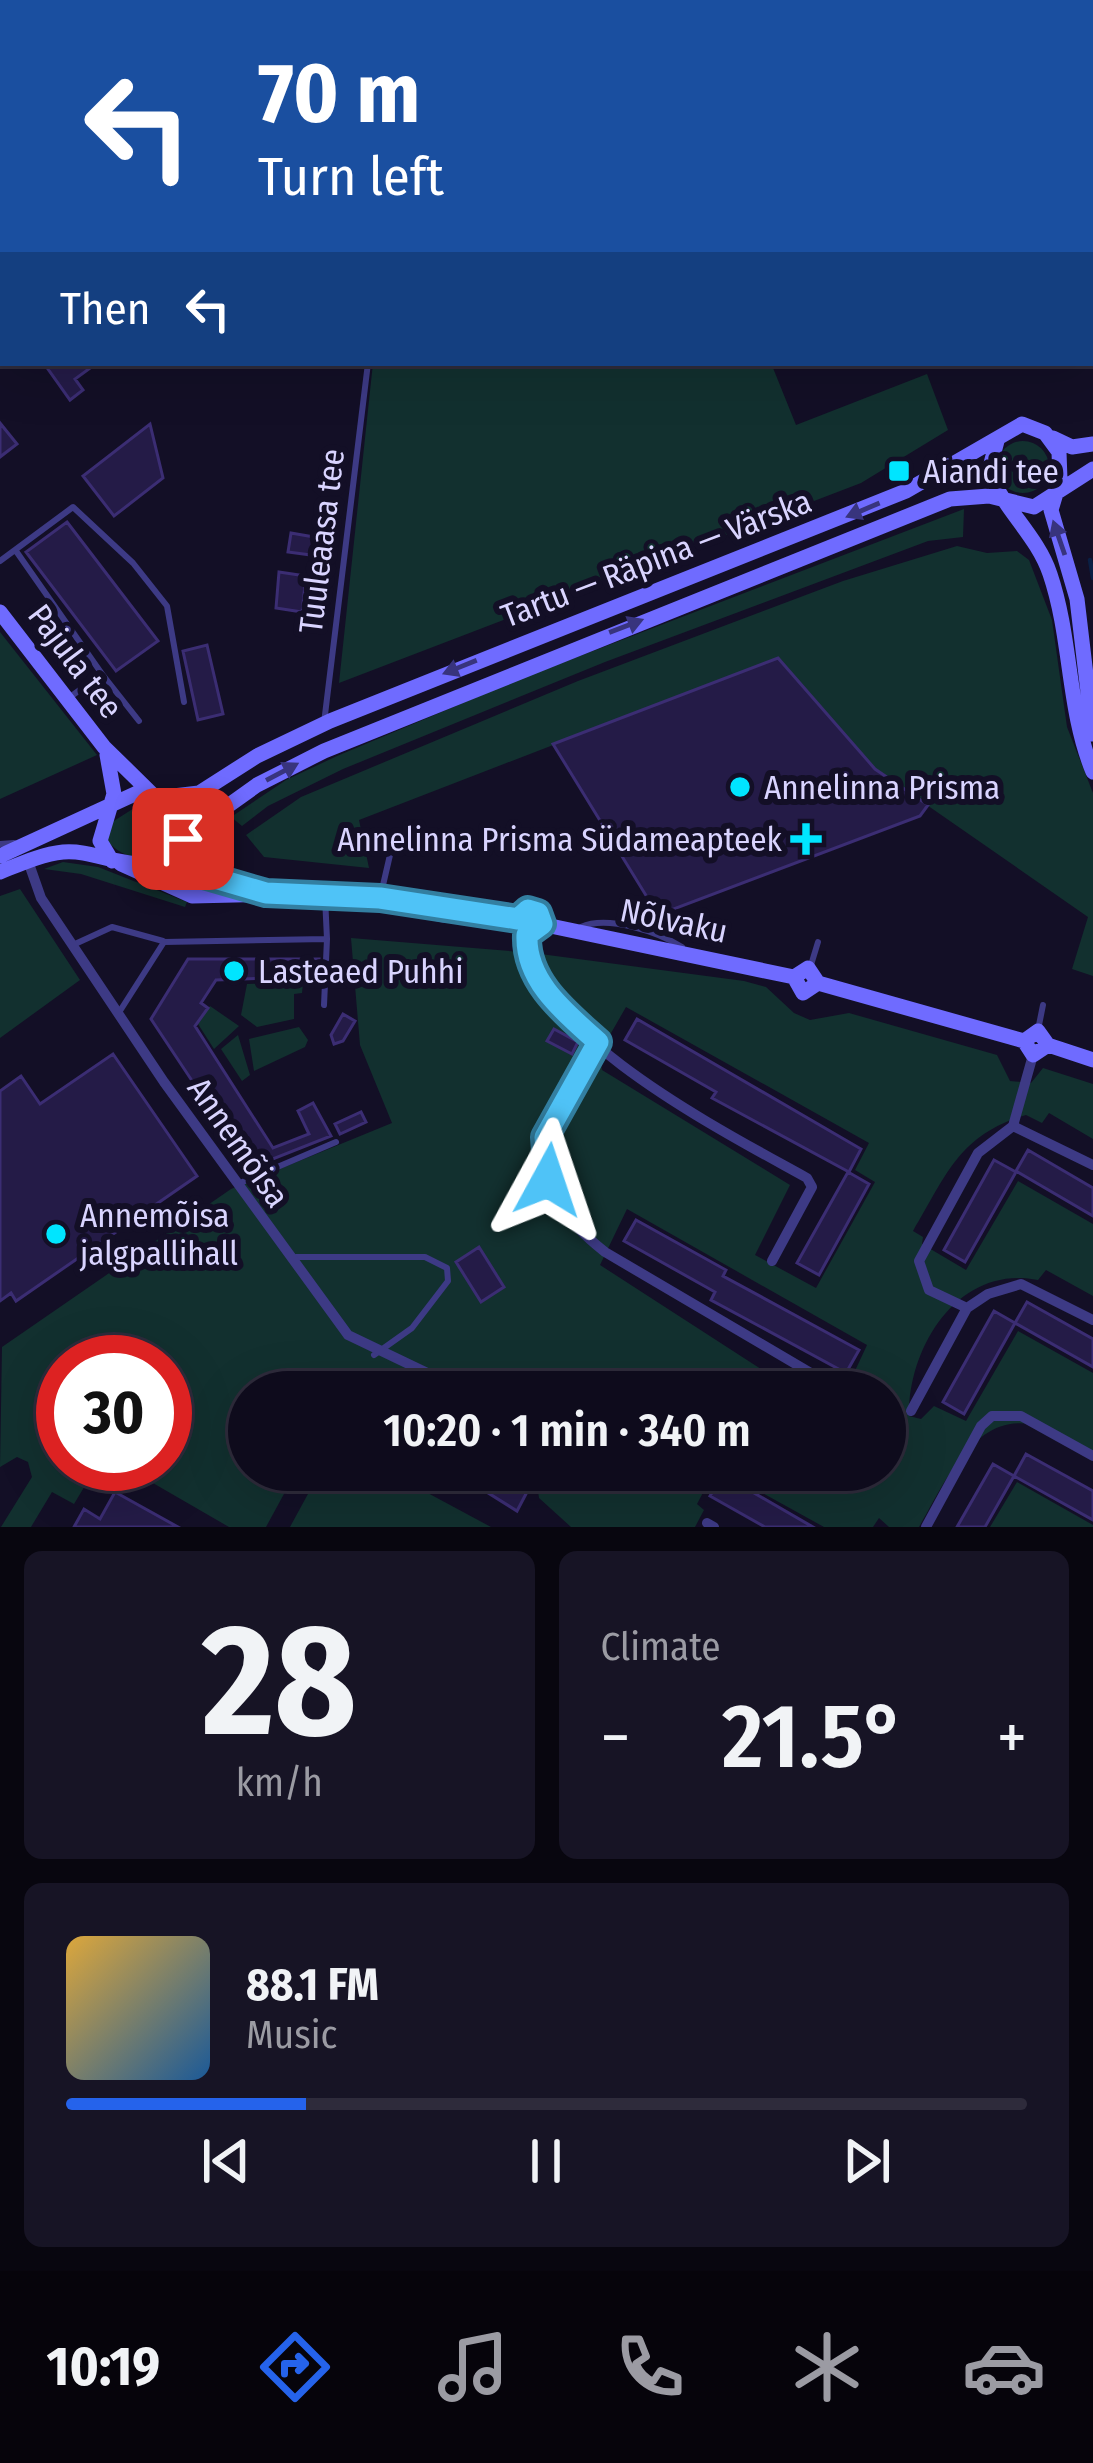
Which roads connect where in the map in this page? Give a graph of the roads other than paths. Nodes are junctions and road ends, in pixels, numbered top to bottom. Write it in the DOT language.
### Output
graph roads {
  1 [pos="368,366"];
  2 [pos="1045,433"];
  3 [pos="1001,434"];
  4 [pos="1093,444"];
  5 [pos="1093,469"];
  6 [pos="1054,495"];
  7 [pos="1010,503"];
  8 [pos="15,550"];
  9 [pos="0,561"];
  10 [pos="0,612"];
  11 [pos="102,674"];
  12 [pos="67,699"];
  13 [pos="184,701"];
  14 [pos="139,722"];
  15 [pos="324,724"];
  16 [pos="1093,734"];
  17 [pos="104,747"];
  18 [pos="1093,772"];
  19 [pos="156,798"];
  20 [pos="110,807"];
  21 [pos="178,836"];
  22 [pos="36,842"];
  23 [pos="0,844"];
  24 [pos="391,855"];
  25 [pos="0,856"];
  26 [pos="28,861"];
  27 [pos="116,862"];
  28 [pos="0,872"];
  29 [pos="266,893"];
  30 [pos="325,893"];
  31 [pos="362,896"];
  32 [pos="380,898"];
  33 [pos="482,914"];
  34 [pos="518,919"];
  35 [pos="542,924"];
  36 [pos="527,935"];
  37 [pos="327,939"];
  38 [pos="164,942"];
  39 [pos="818,942"];
  40 [pos="72,946"];
  41 [pos="807,976"];
  42 [pos="324,1005"];
  43 [pos="1043,1005"];
  44 [pos="118,1014"];
  45 [pos="598,1042"];
  46 [pos="1036,1043"];
  47 [pos="1093,1060"];
  48 [pos="1013,1126"];
  49 [pos="336,1142"];
  50 [pos="1093,1165"];
  51 [pos="236,1184"];
  52 [pos="286,1253"];
  53 [pos="772,1261"];
  54 [pos="967,1308"];
  55 [pos="1093,1321"];
  56 [pos="377,1353"];
  57 [pos="419,1371"];
  58 [pos="807,1371"];
  59 [pos="911,1411"];
  60 [pos="1093,1456"];
  61 [pos="926,1527"];
  1 -- 15 [label="lane, Tuuleaasa tee"];
  2 -- 3 [label="main road"];
  2 -- 4 [label="main road"];
  2 -- 6 [label="main road"];
  3 -- 7 [label="main road"];
  3 -- 15 [label="main road, Tartu — Räpina — Värska, one-way"];
  5 -- 6 [label="main road"];
  6 -- 7 [label="main road"];
  16 -- 6 [label="main road, one-way"];
  7 -- 18 [label="main road"];
  21 -- 7 [label="main road, Tartu — Räpina — Värska, one-way"];
  8 -- 9 [label="lane"];
  8 -- 11 [label="lane"];
  8 -- 13 [label="lane"];
  10 -- 12 [label="main road, Pajula tee"];
  11 -- 12 [label="lane"];
  11 -- 14 [label="lane"];
  12 -- 17 [label="main road, Pajula tee"];
  15 -- 19 [label="main road, Tartu — Räpina — Värska"];
  17 -- 19 [label="main road, Pajula tee"];
  17 -- 20 [label="main road"];
  19 -- 20 [label="main road"];
  19 -- 21 [label="main road"];
  20 -- 22 [label="main road"];
  20 -- 27 [label="main road"];
  21 -- 27 [label="main road"];
  21 -- 29 [label="main road, Nõlvaku"];
  22 -- 23 [label="lane"];
  22 -- 25 [label="main road"];
  24 -- 32 [label="lane"];
  26 -- 27 [label="main road"];
  26 -- 28 [label="main road"];
  26 -- 40 [label="street, Annemõisa"];
  27 -- 29 [label="main road, Nõlvaku"];
  29 -- 30 [label="main road, Nõlvaku"];
  30 -- 31 [label="main road, Nõlvaku"];
  30 -- 37 [label="lane"];
  31 -- 32 [label="main road, Nõlvaku"];
  31 -- 33 [label="lane"];
  32 -- 33 [label="main road, Nõlvaku"];
  33 -- 34 [label="main road, Nõlvaku"];
  34 -- 35 [label="main road, Nõlvaku"];
  34 -- 36 [label="main road"];
  35 -- 36 [label="main road"];
  35 -- 41 [label="main road, Nõlvaku"];
  36 -- 45 [label="street"];
  37 -- 38 [label="lane"];
  37 -- 42 [label="lane"];
  38 -- 40 [label="lane"];
  38 -- 44 [label="lane"];
  39 -- 41 [label="lane"];
  40 -- 44 [label="street, Annemõisa"];
  41 -- 46 [label="main road, Nõlvaku"];
  43 -- 46 [label="lane"];
  44 -- 51 [label="street, Annemõisa"];
  45 -- 53 [label="street"];
  45 -- 58 [label="street"];
  46 -- 47 [label="main road, Nõlvaku"];
  46 -- 48 [label="street"];
  48 -- 50 [label="street"];
  48 -- 54 [label="street"];
  49 -- 51 [label="lane"];
  51 -- 52 [label="street, Annemõisa"];
  52 -- 56 [label="street, Annemõisa"];
  52 -- 56 [label="lane"];
  54 -- 55 [label="street"];
  54 -- 59 [label="street"];
  56 -- 57 [label="street, Annemõisa"];
  60 -- 61 [label="street"];
}
